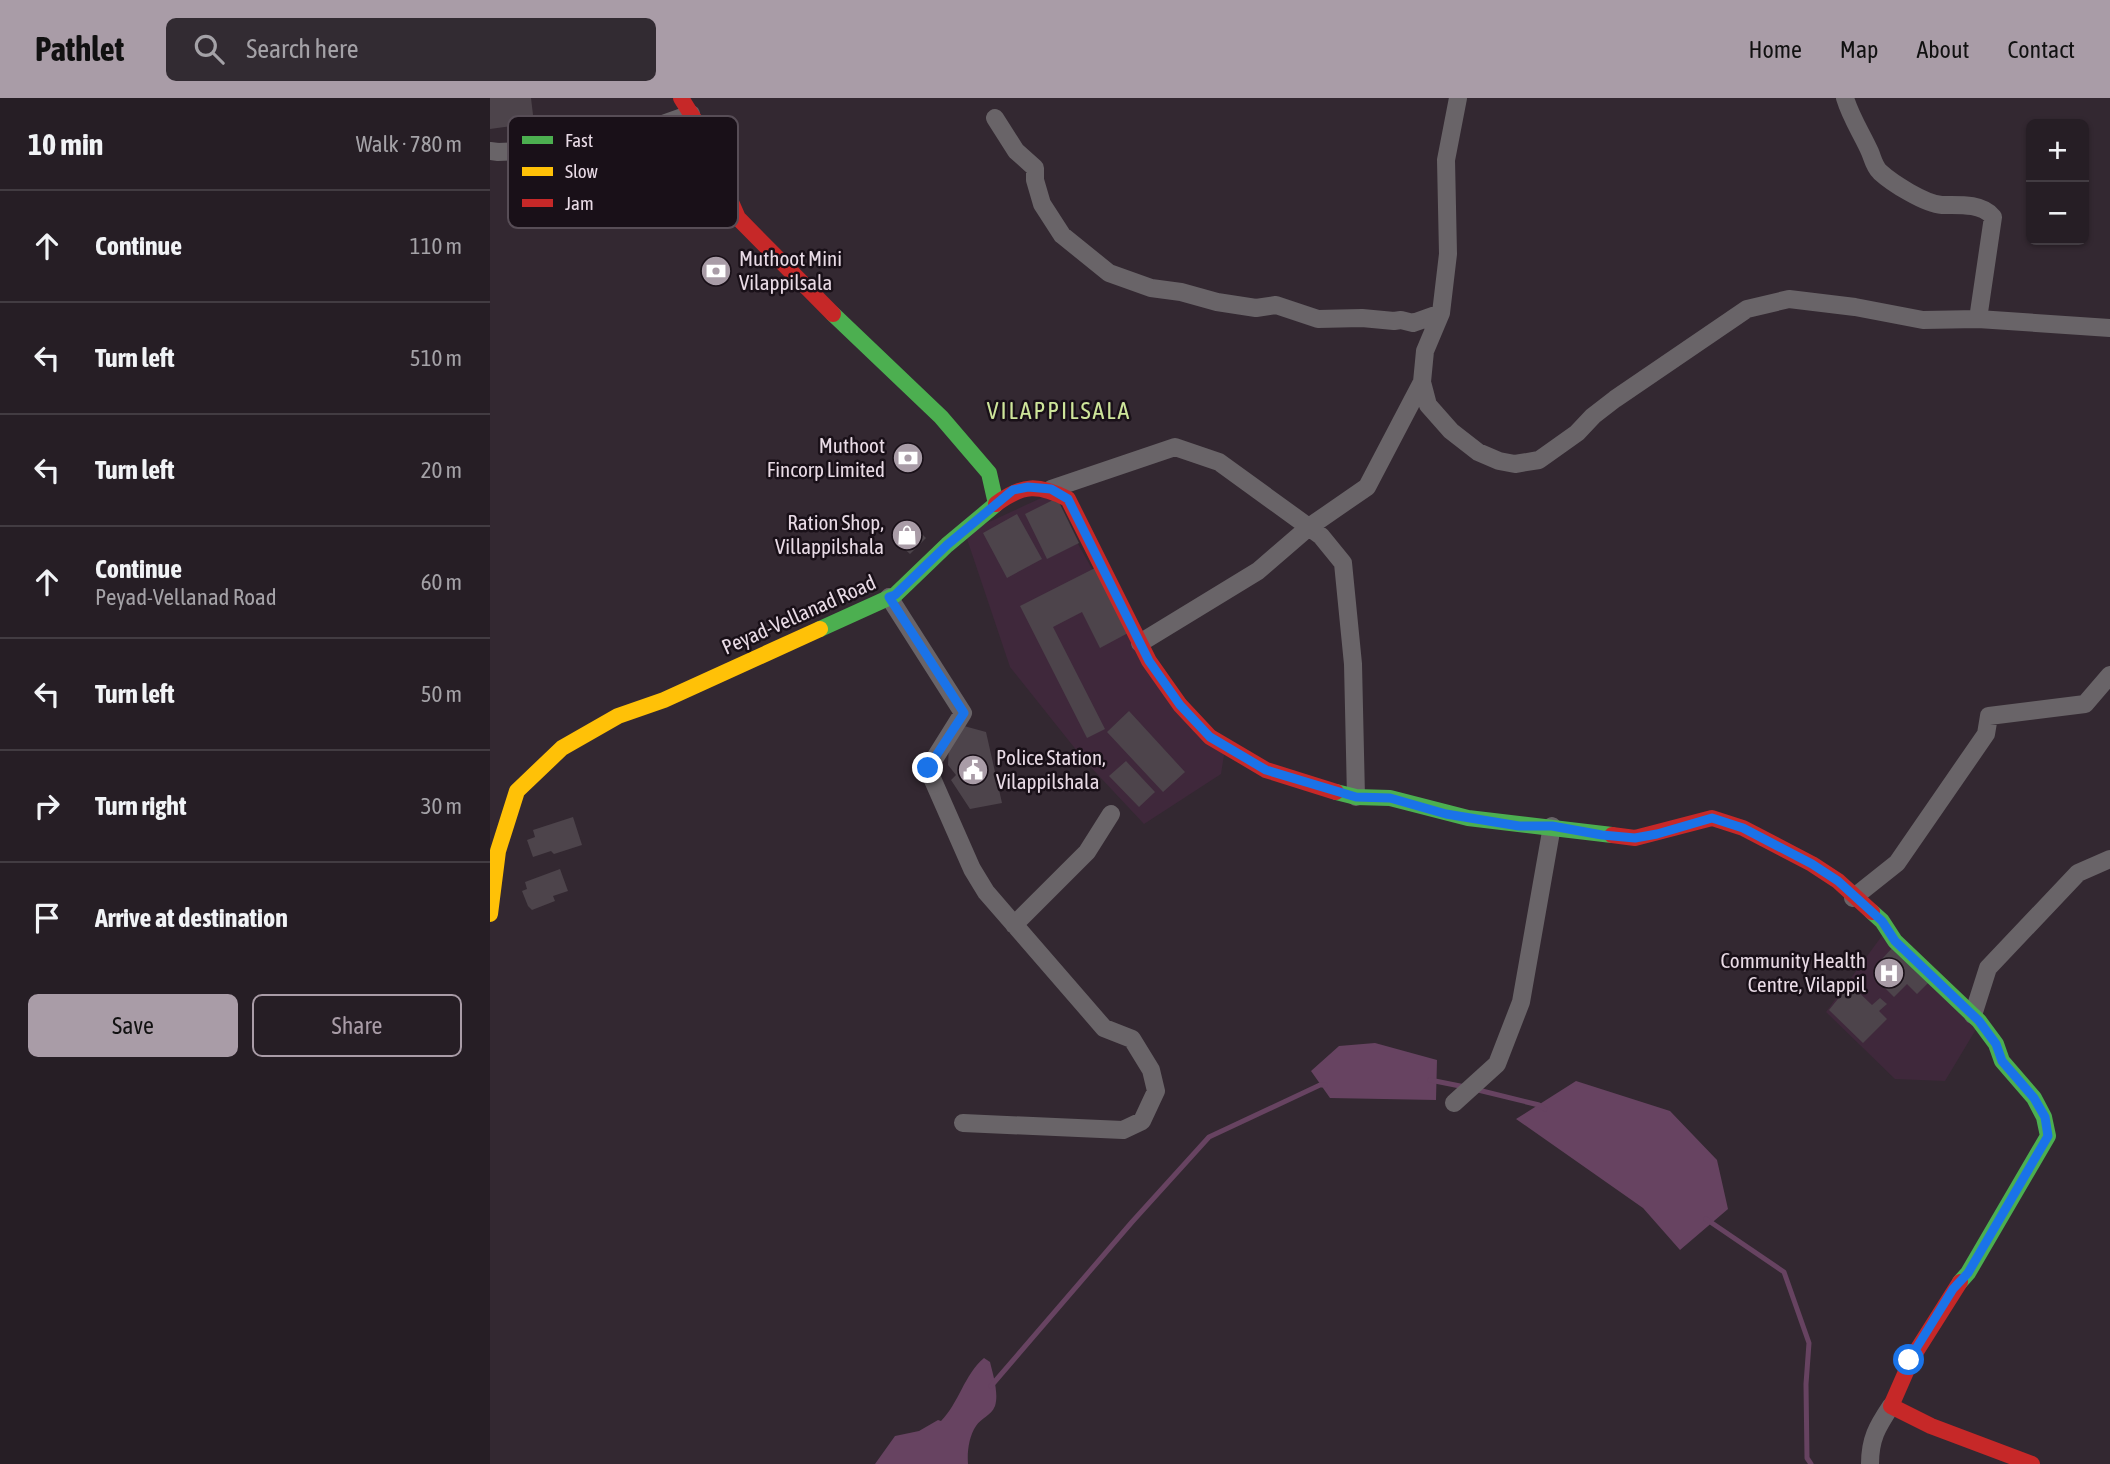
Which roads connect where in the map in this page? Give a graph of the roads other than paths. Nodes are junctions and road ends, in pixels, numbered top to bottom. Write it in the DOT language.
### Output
graph roads {
  1 [pos="681,98"];
  2 [pos="1458,98"];
  3 [pos="1845,98"];
  4 [pos="691,114"];
  5 [pos="685,116"];
  6 [pos="995,118"];
  7 [pos="490,151"];
  8 [pos="508,152"];
  9 [pos="738,218"];
  10 [pos="1441,313"];
  11 [pos="1978,319"];
  12 [pos="2110,328"];
  13 [pos="1422,382"];
  14 [pos="1051,489"];
  15 [pos="996,504"];
  16 [pos="1309,527"];
  17 [pos="889,597"];
  18 [pos="1140,643"];
  19 [pos="2110,675"];
  20 [pos="1356,797"];
  21 [pos="1111,814"];
  22 [pos="1552,826"];
  23 [pos="494,849"];
  24 [pos="2110,859"];
  25 [pos="1853,898"];
  26 [pos="490,914"];
  27 [pos="1014,925"];
  28 [pos="1973,1015"];
  29 [pos="1454,1103"];
  30 [pos="962,1123"];
  31 [pos="1891,1406"];
  32 [pos="1870,1464"];
  33 [pos="2032,1464"];
  1 -- 4 [label="street"];
  2 -- 10 [label="street"];
  3 -- 11 [label="street"];
  4 -- 5 [label="street"];
  6 -- 10 [label="street"];
  7 -- 8 [label="street"];
  9 -- 15 [label="street"];
  10 -- 13 [label="street"];
  11 -- 12 [label="street"];
  11 -- 13 [label="street"];
  13 -- 16 [label="street"];
  14 -- 15 [label="street, Peyad-Vellanad Road"];
  14 -- 16 [label="street"];
  14 -- 18 [label="street"];
  15 -- 17 [label="street, Peyad-Vellanad Road"];
  16 -- 18 [label="street"];
  16 -- 20 [label="street"];
  17 -- 23 [label="street, Peyad-Vellanad Road"];
  17 -- 27 [label="street"];
  18 -- 20 [label="street"];
  19 -- 25 [label="street"];
  20 -- 22 [label="street"];
  21 -- 27 [label="street"];
  22 -- 25 [label="street"];
  22 -- 29 [label="street"];
  23 -- 26 [label="street, Peyad-Vellanad Road"];
  24 -- 28 [label="street"];
  25 -- 28 [label="street"];
  27 -- 30 [label="street"];
  28 -- 31 [label="street"];
  31 -- 32 [label="street"];
  31 -- 33 [label="street"];
}
